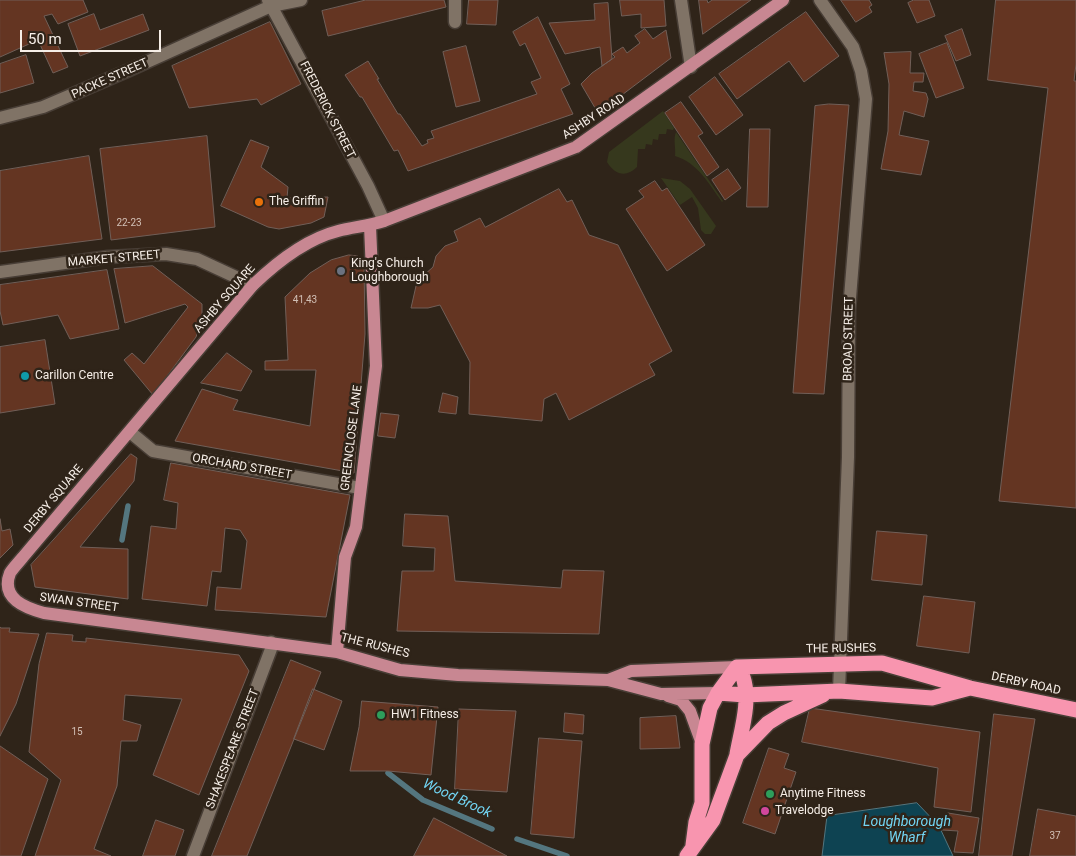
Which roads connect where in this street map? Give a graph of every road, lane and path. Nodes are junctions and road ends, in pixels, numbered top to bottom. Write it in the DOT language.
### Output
graph roads {
  1 [pos="301,0"];
  2 [pos="455,0"];
  3 [pos="681,0"];
  4 [pos="783,0"];
  5 [pos="820,0"];
  6 [pos="270,3"];
  7 [pos="455,22"];
  8 [pos="691,67"];
  9 [pos="0,118"];
  10 [pos="384,221"];
  11 [pos="370,226"];
  12 [pos="0,272"];
  13 [pos="253,285"];
  14 [pos="130,432"];
  15 [pos="360,488"];
  16 [pos="4,593"];
  17 [pos="136,625"];
  18 [pos="271,642"];
  19 [pos="337,652"];
  20 [pos="839,664"];
  21 [pos="737,667"];
  22 [pos="608,680"];
  23 [pos="970,688"];
  24 [pos="839,691"];
  25 [pos="718,693"];
  26 [pos="661,694"];
  27 [pos="746,695"];
  28 [pos="1076,710"];
  29 [pos="702,744"];
  30 [pos="737,755"];
  31 [pos="688,854"];
  32 [pos="193,856"];
  1 -- 6 [label="street, PACKE STREET"];
  2 -- 7 [label="street"];
  3 -- 8 [label="street"];
  4 -- 8 [label="main road, ASHBY ROAD"];
  5 -- 20 [label="street, BROAD STREET"];
  6 -- 9 [label="street, PACKE STREET"];
  6 -- 10 [label="street, FREDERICK STREET"];
  8 -- 10 [label="main road, ASHBY ROAD"];
  10 -- 11 [label="main road, ASHBY ROAD"];
  11 -- 13 [label="main road, ASHBY SQUARE"];
  11 -- 15 [label="main road, GREENCLOSE LANE"];
  12 -- 13 [label="street, MARKET STREET"];
  13 -- 14 [label="main road, ASHBY SQUARE"];
  14 -- 15 [label="street, ORCHARD STREET"];
  14 -- 16 [label="main road, DERBY SQUARE"];
  15 -- 19 [label="main road, GREENCLOSE LANE"];
  16 -- 17 [label="main road, SWAN STREET"];
  17 -- 18 [label="main road, THE RUSHES"];
  18 -- 19 [label="main road, THE RUSHES"];
  18 -- 32 [label="street, SHAKESPEARE STREET"];
  19 -- 22 [label="main road, THE RUSHES"];
  20 -- 21 [label="highway, THE RUSHES"];
  20 -- 23 [label="highway, THE RUSHES"];
  20 -- 24 [label="street, BROAD STREET"];
  21 -- 22 [label="main road, THE RUSHES"];
  21 -- 25 [label="highway"];
  21 -- 27 [label="highway"];
  22 -- 26 [label="main road, THE RUSHES"];
  23 -- 24 [label="highway"];
  23 -- 28 [label="highway, DERBY ROAD"];
  24 -- 27 [label="highway"];
  24 -- 30 [label="highway"];
  25 -- 26 [label="main road, THE RUSHES"];
  25 -- 27 [label="highway"];
  25 -- 29 [label="highway"];
  26 -- 29 [label="main road"];
  27 -- 30 [label="highway"];
  29 -- 31 [label="highway"];
  30 -- 31 [label="highway"];
}
